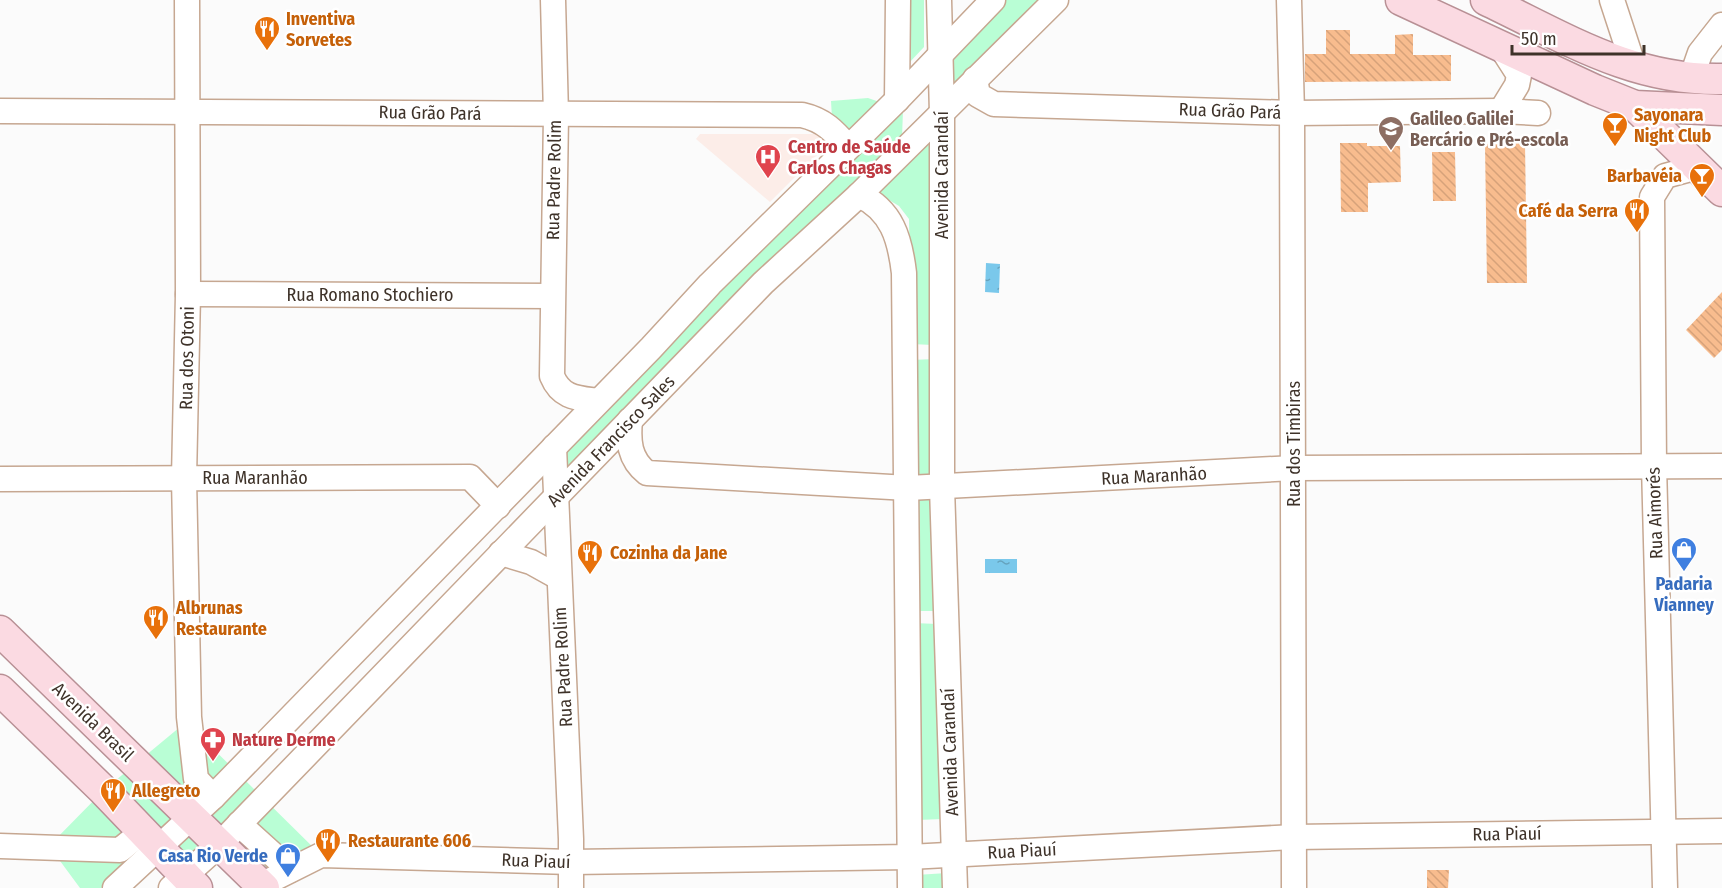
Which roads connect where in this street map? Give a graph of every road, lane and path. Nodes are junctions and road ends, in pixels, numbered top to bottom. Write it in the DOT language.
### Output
graph roads {
  1 [pos="187,0"];
  2 [pos="553,0"];
  3 [pos="898,0"];
  4 [pos="939,0"];
  5 [pos="993,0"];
  6 [pos="1056,0"];
  7 [pos="1289,0"];
  8 [pos="1401,0"];
  9 [pos="1486,0"];
  10 [pos="1614,8"];
  11 [pos="1722,25"];
  12 [pos="1501,47"];
  13 [pos="1597,53"];
  14 [pos="940,54"];
  15 [pos="1642,71"];
  16 [pos="975,79"];
  17 [pos="1691,79"];
  18 [pos="1722,79"];
  19 [pos="897,100"];
  20 [pos="1635,106"];
  21 [pos="187,110"];
  22 [pos="1711,110"];
  23 [pos="0,111"];
  24 [pos="1501,111"];
  25 [pos="1292,113"];
  26 [pos="1538,113"];
  27 [pos="942,114"];
  28 [pos="556,115"];
  29 [pos="1722,135"];
  30 [pos="848,147"];
  31 [pos="904,150"];
  32 [pos="1698,167"];
  33 [pos="1722,191"];
  34 [pos="859,195"];
  35 [pos="738,257"];
  36 [pos="763,284"];
  37 [pos="188,294"];
  38 [pos="552,296"];
  39 [pos="904,350"];
  40 [pos="943,351"];
  41 [pos="598,401"];
  42 [pos="630,420"];
  43 [pos="554,447"];
  44 [pos="1653,465"];
  45 [pos="1722,466"];
  46 [pos="1294,468"];
  47 [pos="184,478"];
  48 [pos="0,479"];
  49 [pos="942,487"];
  50 [pos="908,488"];
  51 [pos="555,498"];
  52 [pos="498,506"];
  53 [pos="501,553"];
  54 [pos="558,577"];
  55 [pos="907,616"];
  56 [pos="945,616"];
  57 [pos="0,631"];
  58 [pos="0,690"];
  59 [pos="196,779"];
  60 [pos="213,797"];
  61 [pos="182,810"];
  62 [pos="1722,831"];
  63 [pos="1665,832"];
  64 [pos="229,835"];
  65 [pos="1294,837"];
  66 [pos="0,846"];
  67 [pos="139,849"];
  68 [pos="954,855"];
  69 [pos="909,857"];
  70 [pos="571,862"];
  71 [pos="290,870"];
  72 [pos="184,884"];
  73 [pos="262,887"];
  74 [pos="115,888"];
  75 [pos="571,888"];
  76 [pos="910,888"];
  77 [pos="955,888"];
  78 [pos="1294,888"];
  79 [pos="1665,888"];
  1 -- 21 [label="street, Rua dos Otoni"];
  2 -- 28 [label="street, Rua Padre Rolim"];
  3 -- 19 [label="street"];
  4 -- 14 [label="street, Avenida Carandaí"];
  5 -- 14 [label="street, Avenida Francisco Sales"];
  6 -- 16 [label="street, Avenida Francisco Sales"];
  7 -- 25 [label="street, Rua dos Timbiras"];
  8 -- 12 [label="main road"];
  9 -- 13 [label="main road"];
  10 -- 13 [label="street"];
  10 -- 15 [label="street"];
  11 -- 17 [label="street"];
  12 -- 20 [label="main road"];
  12 -- 24 [label="street"];
  13 -- 15 [label="main road"];
  14 -- 19 [label="street, Avenida Francisco Sales"];
  14 -- 27 [label="street, Avenida Carandaí"];
  14 -- 31 [label="street"];
  15 -- 17 [label="main road"];
  16 -- 25 [label="street, Rua Grão Pará"];
  16 -- 27 [label="street, Avenida Francisco Sales"];
  17 -- 18 [label="main road"];
  17 -- 22 [label="main road"];
  19 -- 30 [label="street, Avenida Francisco Sales"];
  20 -- 22 [label="main road"];
  20 -- 32 [label="main road"];
  21 -- 23 [label="street, Rua Grão Pará"];
  21 -- 28 [label="street, Rua Grão Pará"];
  21 -- 37 [label="street, Rua dos Otoni"];
  22 -- 29 [label="main road"];
  24 -- 25 [label="street, Rua Grão Pará"];
  24 -- 26 [label="street, Rua Grão Pará"];
  25 -- 46 [label="street, Rua dos Timbiras"];
  27 -- 31 [label="street, Avenida Francisco Sales"];
  27 -- 40 [label="street, Avenida Carandaí"];
  28 -- 30 [label="street, Rua Grão Pará"];
  28 -- 38 [label="street, Rua Padre Rolim"];
  30 -- 35 [label="street, Avenida Francisco Sales"];
  31 -- 34 [label="street, Avenida Francisco Sales"];
  32 -- 33 [label="main road"];
  32 -- 44 [label="street, Rua Aimorés"];
  34 -- 36 [label="street, Avenida Francisco Sales"];
  34 -- 39 [label="street"];
  35 -- 36 [label="street"];
  35 -- 41 [label="street, Avenida Francisco Sales"];
  36 -- 42 [label="street, Avenida Francisco Sales"];
  37 -- 38 [label="street, Rua Romano Stochiero"];
  37 -- 47 [label="street, Rua dos Otoni"];
  38 -- 41 [label="street, Rua Padre Rolim"];
  39 -- 40 [label="street"];
  39 -- 50 [label="street"];
  40 -- 49 [label="street, Avenida Carandaí"];
  41 -- 43 [label="street, Avenida Francisco Sales"];
  42 -- 50 [label="street, Rua Maranhão"];
  42 -- 51 [label="street, Avenida Francisco Sales"];
  43 -- 51 [label="street, Rua Padre Rolim"];
  43 -- 52 [label="street, Avenida Francisco Sales"];
  44 -- 45 [label="street, Rua Maranhão"];
  44 -- 46 [label="street, Rua Maranhão"];
  44 -- 63 [label="street, Rua Aimorés"];
  46 -- 49 [label="street, Rua Maranhão"];
  46 -- 65 [label="street, Rua dos Timbiras"];
  47 -- 48 [label="street, Rua Maranhão"];
  47 -- 52 [label="street, Rua Maranhão"];
  47 -- 59 [label="street, Rua dos Otoni"];
  49 -- 50 [label="street, Rua Maranhão"];
  49 -- 56 [label="street, Avenida Carandaí"];
  50 -- 55 [label="street"];
  51 -- 53 [label="street, Avenida Francisco Sales"];
  51 -- 54 [label="street, Rua Padre Rolim"];
  52 -- 60 [label="street, Avenida Francisco Sales"];
  53 -- 54 [label="street"];
  53 -- 64 [label="street, Avenida Francisco Sales"];
  54 -- 70 [label="street, Rua Padre Rolim"];
  55 -- 56 [label="street"];
  55 -- 69 [label="street"];
  56 -- 68 [label="street, Avenida Carandaí"];
  57 -- 61 [label="main road, Avenida Brasil"];
  58 -- 67 [label="main road"];
  59 -- 60 [label="street"];
  59 -- 61 [label="street"];
  60 -- 61 [label="street, Avenida Francisco Sales"];
  61 -- 64 [label="main road, Avenida Brasil"];
  61 -- 67 [label="street, Avenida Francisco Sales"];
  62 -- 63 [label="street, Rua Piauí"];
  63 -- 65 [label="street, Rua Piauí"];
  63 -- 79 [label="street, Rua Aimorés"];
  64 -- 71 [label="street"];
  64 -- 72 [label="street, Avenida Francisco Sales"];
  64 -- 73 [label="main road, Avenida Brasil"];
  65 -- 68 [label="street, Rua Piauí"];
  65 -- 78 [label="street, Rua dos Timbiras"];
  66 -- 67 [label="street"];
  67 -- 72 [label="main road"];
  67 -- 74 [label="street, Avenida Francisco Sales"];
  68 -- 69 [label="street, Rua Piauí"];
  68 -- 77 [label="street, Avenida Carandaí"];
  69 -- 70 [label="street, Rua Piauí"];
  69 -- 76 [label="street"];
  70 -- 71 [label="street, Rua Piauí"];
  70 -- 75 [label="street, Rua Padre Rolim"];
  71 -- 73 [label="street"];
}
